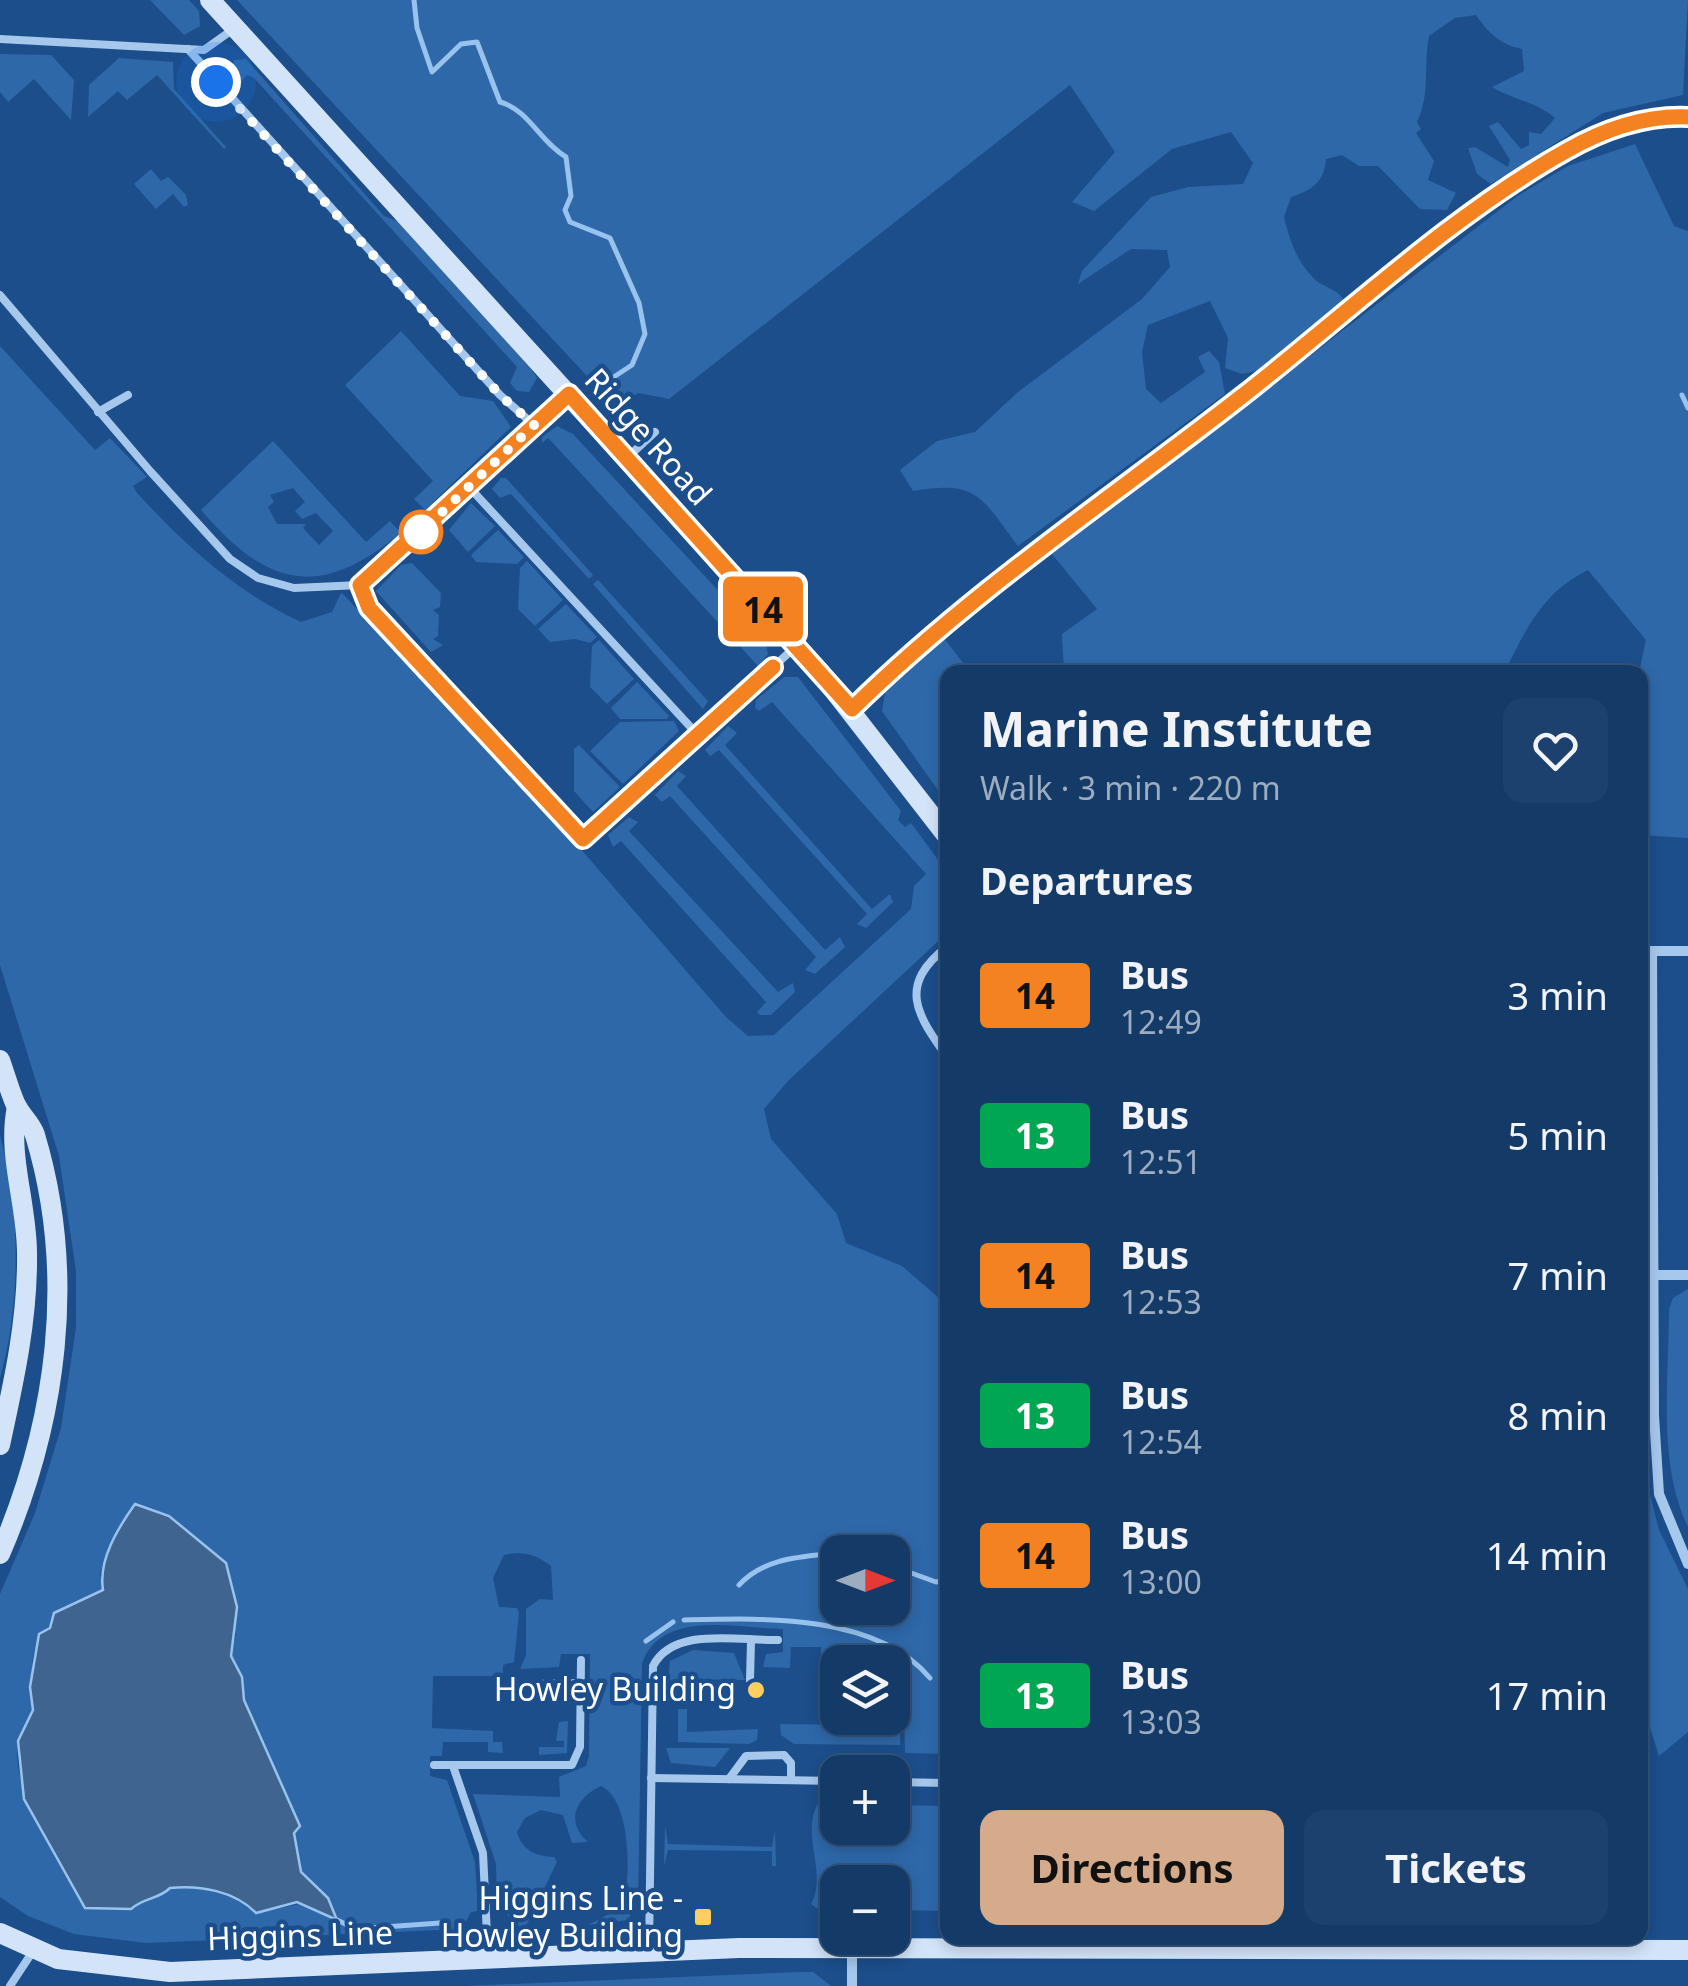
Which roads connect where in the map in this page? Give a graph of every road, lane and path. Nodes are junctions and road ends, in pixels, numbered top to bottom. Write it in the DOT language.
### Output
graph roads {
  1 [pos="210,0"];
  2 [pos="235,27"];
  3 [pos="0,39"];
  4 [pos="188,49"];
  5 [pos="1688,117"];
  6 [pos="0,294"];
  7 [pos="569,394"];
  8 [pos="128,395"];
  9 [pos="98,412"];
  10 [pos="534,425"];
  11 [pos="655,432"];
  12 [pos="626,458"];
  13 [pos="469,487"];
  14 [pos="360,585"];
  15 [pos="797,646"];
  16 [pos="852,709"];
  17 [pos="696,734"];
  18 [pos="940,826"];
  19 [pos="1648,951"];
  20 [pos="1688,951"];
  21 [pos="940,953"];
  22 [pos="1648,1015"];
  23 [pos="940,1044"];
  24 [pos="0,1060"];
  25 [pos="16,1106"];
  26 [pos="1648,1176"];
  27 [pos="1653,1176"];
  28 [pos="1688,1274"];
  29 [pos="1654,1275"];
  30 [pos="1648,1405"];
  31 [pos="1653,1405"];
  32 [pos="0,1445"];
  33 [pos="0,1554"];
  34 [pos="1688,1564"];
  35 [pos="750,1640"];
  36 [pos="778,1640"];
  37 [pos="581,1660"];
  38 [pos="750,1680"];
  39 [pos="580,1683"];
  40 [pos="534,1684"];
  41 [pos="434,1766"];
  42 [pos="453,1766"];
  43 [pos="651,1778"];
  44 [pos="728,1780"];
  45 [pos="791,1780"];
  46 [pos="820,1781"];
  47 [pos="910,1782"];
  48 [pos="940,1783"];
  49 [pos="0,1934"];
  50 [pos="1319,1945"];
  51 [pos="1575,1945"];
  52 [pos="910,1947"];
  53 [pos="820,1948"];
  54 [pos="33,1950"];
  55 [pos="1688,1950"];
  56 [pos="649,1952"];
  57 [pos="852,1955"];
  58 [pos="488,1958"];
  59 [pos="10,1986"];
  60 [pos="852,1986"];
  1 -- 2 [label="street, Ridge Road"];
  2 -- 4 [label="lane"];
  2 -- 7 [label="street, Ridge Road"];
  3 -- 4 [label="lane"];
  4 -- 10 [label="lane"];
  5 -- 16 [label="street"];
  6 -- 9 [label="lane"];
  7 -- 10 [label="lane"];
  7 -- 12 [label="street, Ridge Road"];
  8 -- 9 [label="lane"];
  9 -- 14 [label="lane"];
  10 -- 13 [label="lane"];
  11 -- 12 [label="lane"];
  12 -- 15 [label="street, Ridge Road"];
  13 -- 14 [label="lane"];
  13 -- 17 [label="lane"];
  14 -- 17 [label="lane"];
  15 -- 16 [label="street, Ridge Road"];
  15 -- 17 [label="lane"];
  16 -- 18 [label="street, Ridge Road"];
  19 -- 20 [label="street"];
  21 -- 23 [label="lane"];
  22 -- 27 [label="street"];
  24 -- 25 [label="street"];
  25 -- 32 [label="street"];
  25 -- 33 [label="street"];
  26 -- 27 [label="street"];
  27 -- 29 [label="street"];
  28 -- 29 [label="street"];
  29 -- 31 [label="street"];
  30 -- 31 [label="street"];
  31 -- 34 [label="street"];
  35 -- 36 [label="lane"];
  35 -- 38 [label="lane"];
  35 -- 43 [label="lane"];
  37 -- 39 [label="lane"];
  39 -- 40 [label="lane"];
  39 -- 42 [label="lane"];
  41 -- 42 [label="lane"];
  42 -- 58 [label="lane"];
  43 -- 44 [label="lane"];
  43 -- 56 [label="lane"];
  44 -- 45 [label="lane"];
  44 -- 45 [label="lane"];
  45 -- 46 [label="lane"];
  47 -- 48 [label="lane"];
  49 -- 54 [label="street, Higgins Line"];
  50 -- 52 [label="street, Higgins Line"];
  51 -- 55 [label="street, Higgins Line"];
  53 -- 56 [label="street, Higgins Line"];
  54 -- 58 [label="street, Higgins Line"];
  54 -- 59 [label="lane"];
  56 -- 58 [label="street, Higgins Line"];
  57 -- 60 [label="street"];
}
